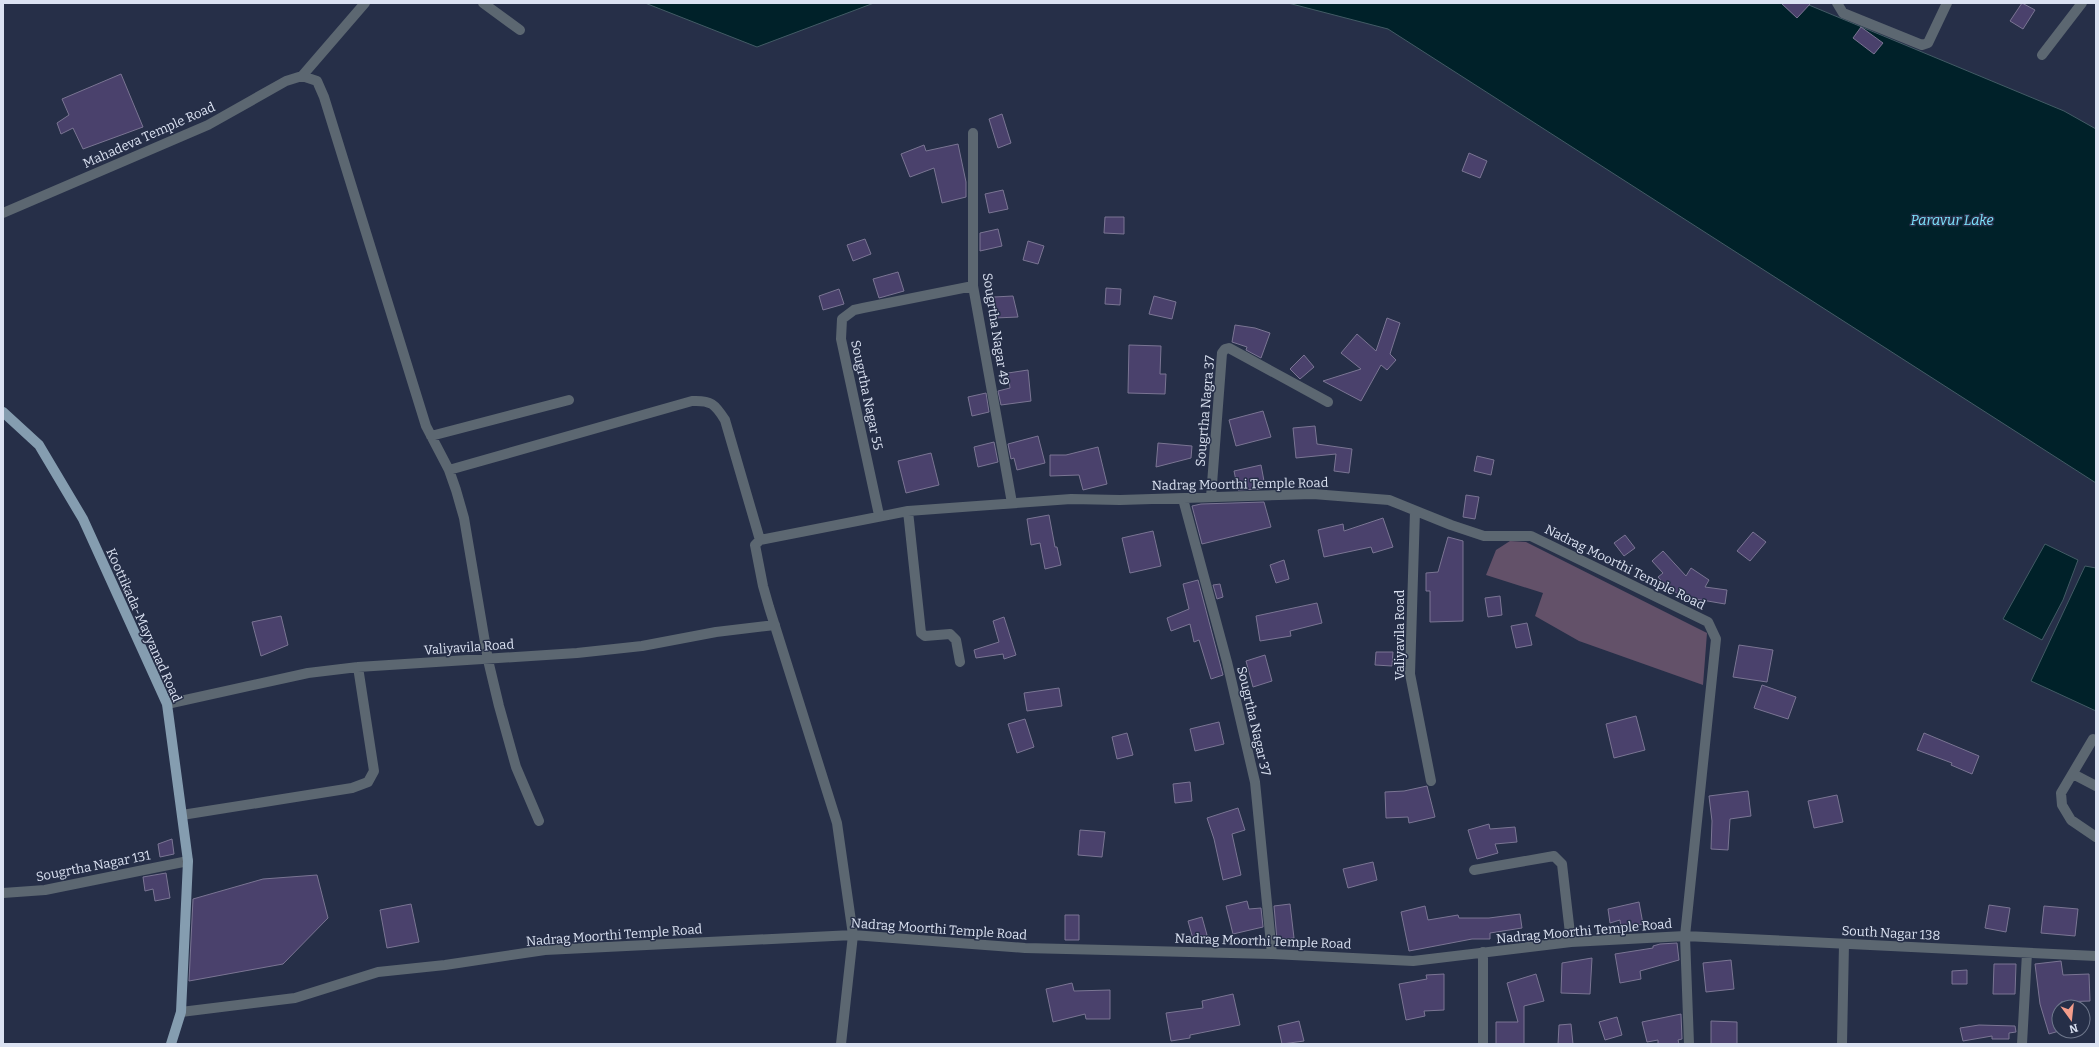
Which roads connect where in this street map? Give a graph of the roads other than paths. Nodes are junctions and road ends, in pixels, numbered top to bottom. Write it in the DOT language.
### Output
graph roads {
  1 [pos="365,3"];
  2 [pos="483,3"];
  3 [pos="1837,3"];
  4 [pos="1947,3"];
  5 [pos="2082,3"];
  6 [pos="520,30"];
  7 [pos="2042,55"];
  8 [pos="302,76"];
  9 [pos="973,133"];
  10 [pos="3,213"];
  11 [pos="973,286"];
  12 [pos="569,400"];
  13 [pos="1328,402"];
  14 [pos="3,412"];
  15 [pos="431,436"];
  16 [pos="449,470"];
  17 [pos="1211,497"];
  18 [pos="1183,498"];
  19 [pos="1012,503"];
  20 [pos="908,511"];
  21 [pos="1415,511"];
  22 [pos="879,515"];
  23 [pos="760,540"];
  24 [pos="775,625"];
  25 [pos="488,660"];
  26 [pos="960,662"];
  27 [pos="358,667"];
  28 [pos="167,704"];
  29 [pos="2093,739"];
  30 [pos="2073,774"];
  31 [pos="1431,781"];
  32 [pos="2096,786"];
  33 [pos="182,815"];
  34 [pos="539,821"];
  35 [pos="2096,837"];
  36 [pos="188,861"];
  37 [pos="1474,870"];
  38 [pos="3,893"];
  39 [pos="853,935"];
  40 [pos="1685,936"];
  41 [pos="1571,942"];
  42 [pos="1844,944"];
  43 [pos="1483,952"];
  44 [pos="2027,953"];
  45 [pos="1272,954"];
  46 [pos="2096,956"];
  47 [pos="181,1012"];
  48 [pos="171,1044"];
  49 [pos="841,1044"];
  50 [pos="1484,1044"];
  51 [pos="1689,1044"];
  52 [pos="1842,1044"];
  53 [pos="2022,1044"];
  1 -- 8 [label="street, Mahadeva Temple Road"];
  2 -- 6 [label="street"];
  3 -- 4 [label="street"];
  5 -- 7 [label="street"];
  8 -- 10 [label="street, Mahadeva Temple Road"];
  8 -- 15 [label="street"];
  9 -- 11 [label="street, Sougrtha Nagar 49"];
  11 -- 19 [label="street, Sougrtha Nagar 49"];
  11 -- 22 [label="street, Sougrtha Nagar 55"];
  12 -- 15 [label="street"];
  13 -- 17 [label="street, Sougrtha Nagra 37"];
  14 -- 28 [label="main road, Koottikada-Mayyanad Road"];
  15 -- 16 [label="street"];
  16 -- 23 [label="street"];
  16 -- 25 [label="street"];
  17 -- 18 [label="street, Nadrag Moorthi Temple Road"];
  17 -- 21 [label="street, Nadrag Moorthi Temple Road"];
  18 -- 19 [label="street, Nadrag Moorthi Temple Road"];
  18 -- 45 [label="street, Sougrtha Nagar 37"];
  19 -- 20 [label="street, Nadrag Moorthi Temple Road"];
  20 -- 22 [label="street, Nadrag Moorthi Temple Road"];
  20 -- 26 [label="street"];
  21 -- 31 [label="street, Valiyavila Road"];
  21 -- 40 [label="street, Nadrag Moorthi Temple Road"];
  22 -- 23 [label="street, Nadrag Moorthi Temple Road"];
  23 -- 24 [label="street"];
  24 -- 25 [label="street, Valiyavila Road"];
  24 -- 39 [label="street"];
  25 -- 27 [label="street, Valiyavila Road"];
  25 -- 34 [label="street"];
  27 -- 28 [label="street, Valiyavila Road"];
  27 -- 33 [label="street"];
  28 -- 33 [label="main road, Koottikada-Mayyanad Road"];
  29 -- 30 [label="street"];
  30 -- 32 [label="street"];
  30 -- 35 [label="street"];
  33 -- 36 [label="main road, Koottikada-Mayyanad Road"];
  36 -- 38 [label="street, Sougrtha Nagar 131"];
  36 -- 47 [label="main road, Koottikada-Mayyanad Road"];
  37 -- 41 [label="street"];
  39 -- 45 [label="street, Nadrag Moorthi Temple Road"];
  39 -- 47 [label="street, Nadrag Moorthi Temple Road"];
  39 -- 49 [label="street"];
  40 -- 41 [label="street, Nadrag Moorthi Temple Road"];
  40 -- 42 [label="street, South Nagar 138"];
  40 -- 51 [label="street"];
  41 -- 43 [label="street, Nadrag Moorthi Temple Road"];
  42 -- 44 [label="street, South Nagar 138"];
  42 -- 52 [label="street"];
  43 -- 45 [label="street, Nadrag Moorthi Temple Road"];
  43 -- 50 [label="street"];
  44 -- 46 [label="street, South Nagar 138"];
  44 -- 53 [label="street"];
  47 -- 48 [label="main road, Koottikada-Mayyanad Road"];
}
